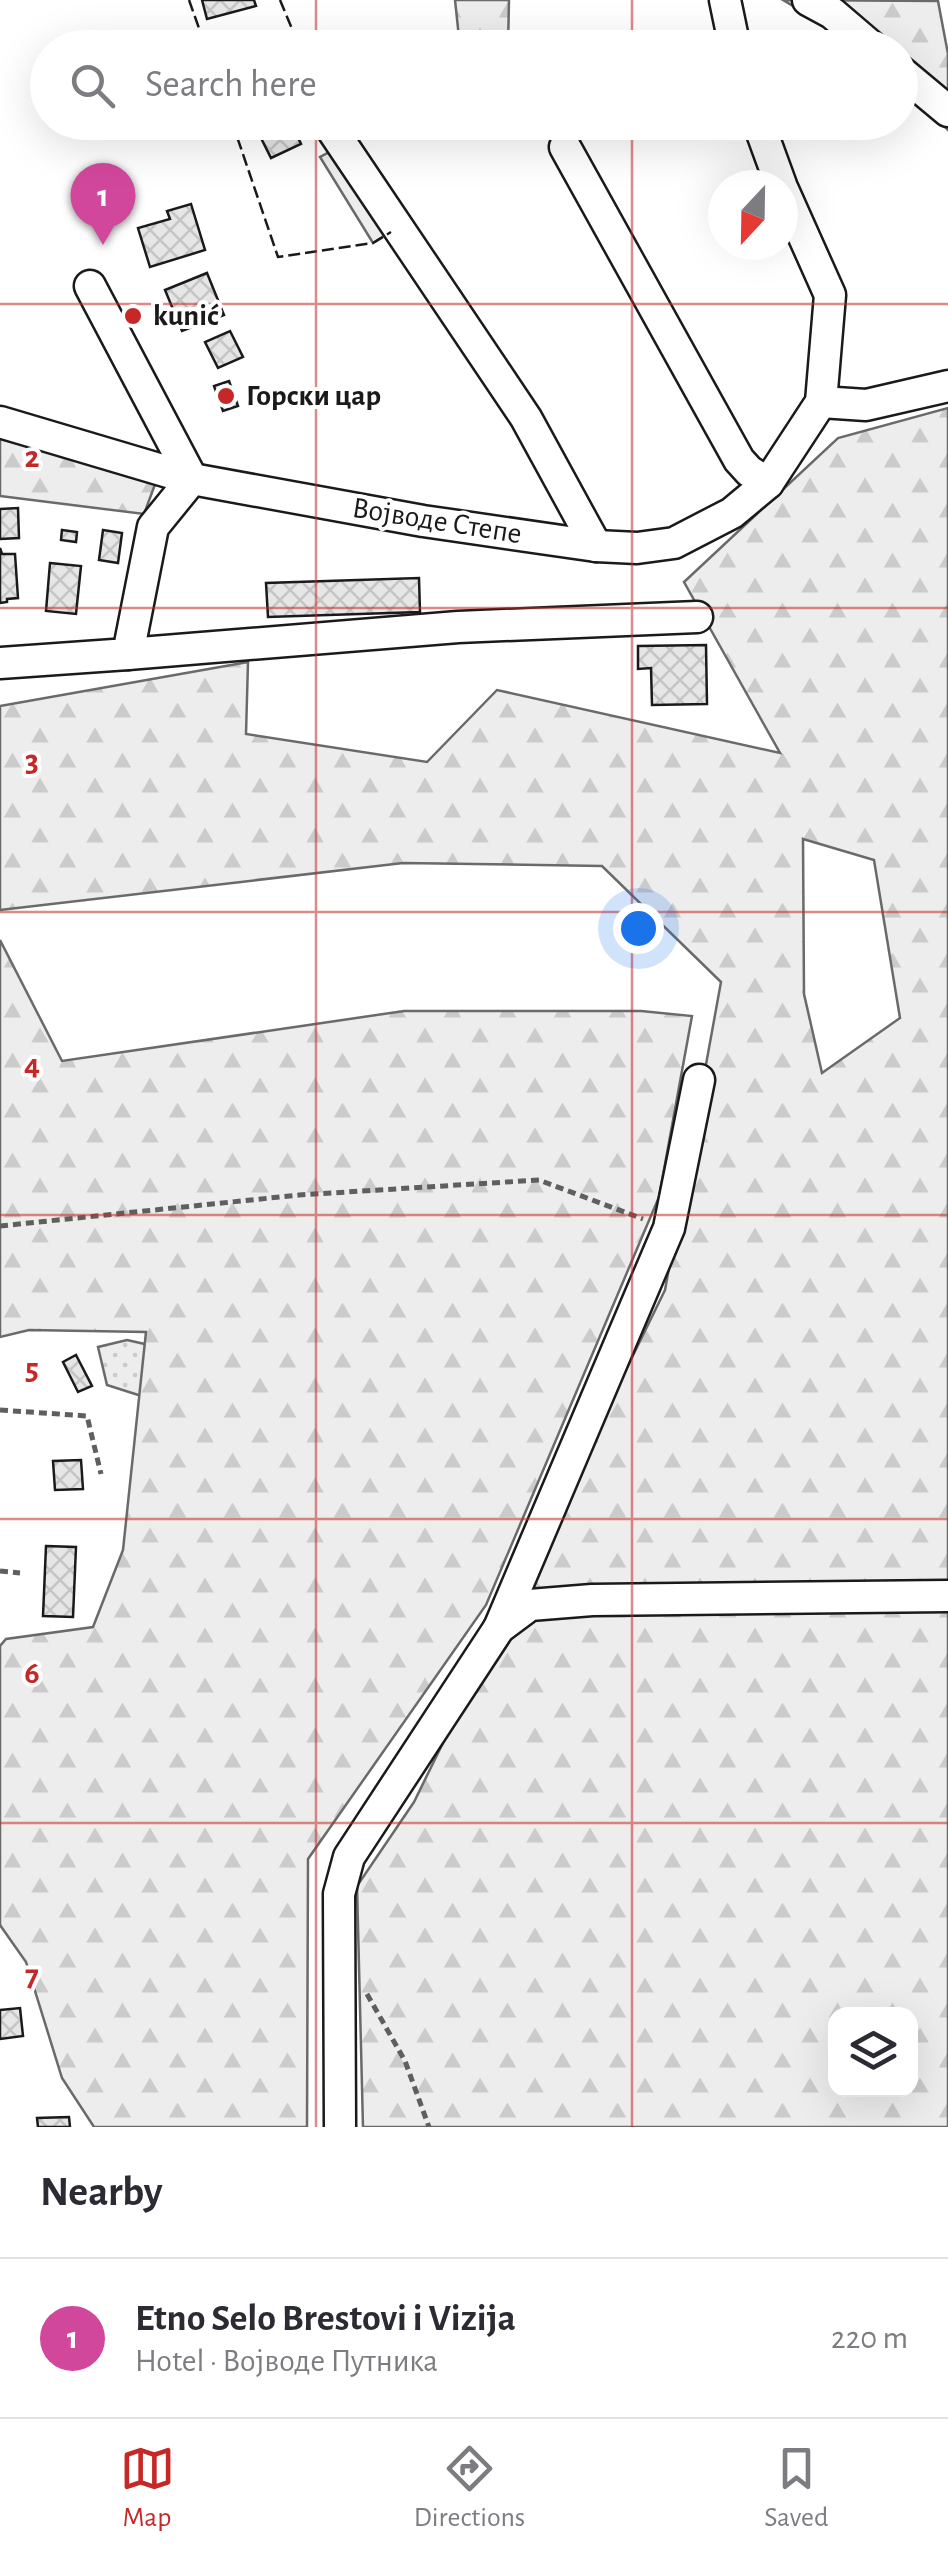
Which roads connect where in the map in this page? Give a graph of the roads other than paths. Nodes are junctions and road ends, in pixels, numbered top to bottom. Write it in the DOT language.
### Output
graph roads {
  1 [pos="725,0"];
  2 [pos="808,0"];
  3 [pos="732,30"];
  4 [pos="852,30"];
  5 [pos="918,85"];
  6 [pos="948,111"];
  7 [pos="339,140"];
  8 [pos="765,140"];
  9 [pos="565,147"];
  10 [pos="776,170"];
  11 [pos="798,223"];
  12 [pos="90,286"];
  13 [pos="948,386"];
  14 [pos="821,402"];
  15 [pos="0,422"];
  16 [pos="192,479"];
  17 [pos="768,482"];
  18 [pos="596,546"];
  19 [pos="697,617"];
  20 [pos="128,654"];
  21 [pos="0,663"];
  22 [pos="699,1080"];
  23 [pos="948,1596"];
  24 [pos="499,1628"];
  25 [pos="340,2127"];
  1 -- 3 [label="street"];
  2 -- 4 [label="street"];
  5 -- 6 [label="street"];
  7 -- 18 [label="street"];
  8 -- 10 [label="street"];
  9 -- 17 [label="street"];
  11 -- 14 [label="street"];
  12 -- 16 [label="street"];
  13 -- 14 [label="street"];
  14 -- 17 [label="street, Војводе Степе"];
  15 -- 16 [label="street, Војводе Степе"];
  16 -- 18 [label="street, Војводе Степе"];
  16 -- 20 [label="street"];
  17 -- 18 [label="street, Војводе Степе"];
  19 -- 20 [label="street"];
  20 -- 21 [label="street"];
  22 -- 24 [label="street"];
  23 -- 24 [label="street"];
  24 -- 25 [label="street"];
}
